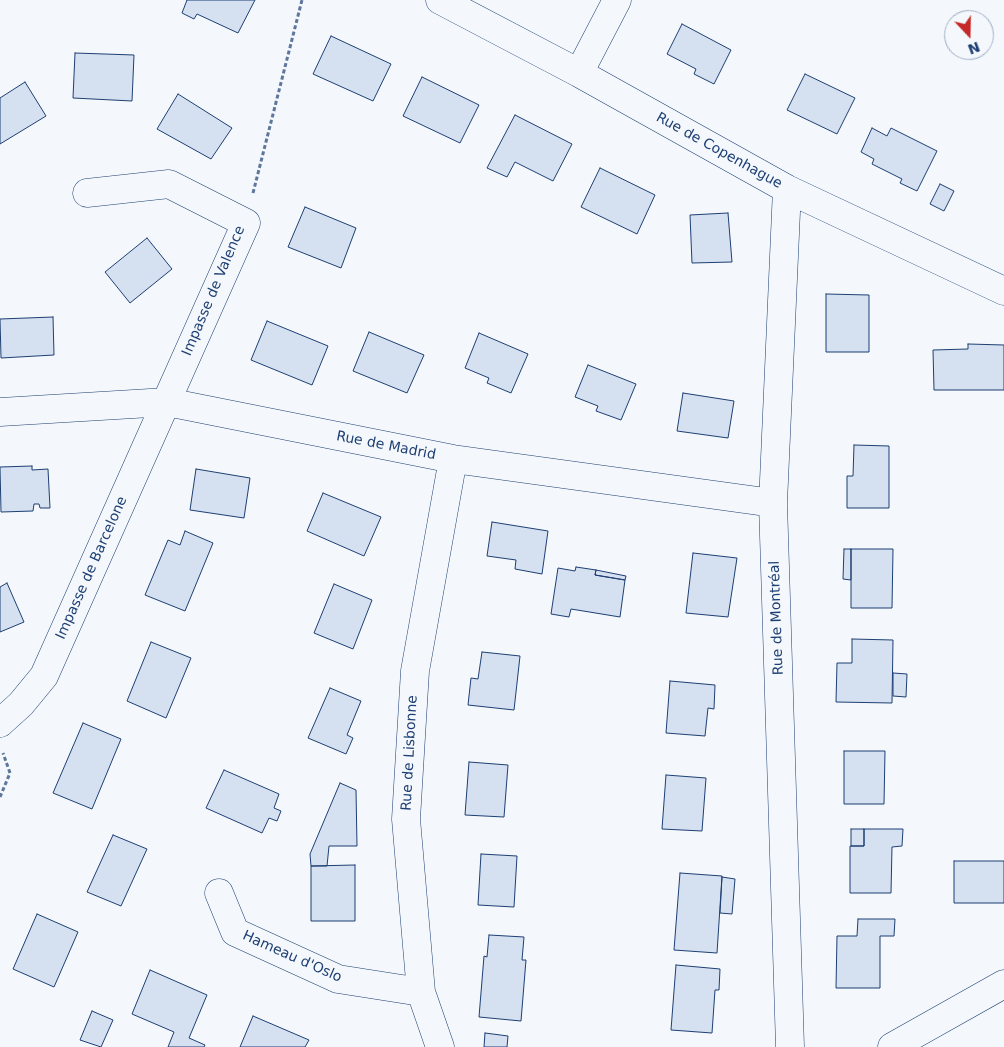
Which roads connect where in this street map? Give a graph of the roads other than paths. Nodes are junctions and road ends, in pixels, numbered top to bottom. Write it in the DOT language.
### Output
graph roads {
  1 [pos="440,0"];
  2 [pos="617,0"];
  3 [pos="579,73"];
  4 [pos="787,189"];
  5 [pos="88,193"];
  6 [pos="1004,291"];
  7 [pos="167,402"];
  8 [pos="0,412"];
  9 [pos="453,459"];
  10 [pos="773,502"];
  11 [pos="0,723"];
  12 [pos="220,893"];
  13 [pos="1004,984"];
  14 [pos="420,992"];
  15 [pos="440,1047"];
  16 [pos="790,1047"];
  17 [pos="892,1047"];
  1 -- 3 [label="street, Rue de Copenhague"];
  2 -- 3 [label="street"];
  3 -- 4 [label="street, Rue de Copenhague"];
  4 -- 6 [label="street, Rue de Copenhague"];
  4 -- 10 [label="street, Rue de Montréal"];
  5 -- 7 [label="street, Impasse de Valence"];
  7 -- 8 [label="street, Rue de Madrid"];
  7 -- 9 [label="street, Rue de Madrid"];
  7 -- 11 [label="street, Impasse de Barcelone"];
  9 -- 10 [label="street, Rue de Madrid"];
  9 -- 14 [label="street, Rue de Lisbonne"];
  10 -- 16 [label="street, Rue de Montréal"];
  12 -- 14 [label="street, Hameau d'Oslo"];
  13 -- 17 [label="street"];
  14 -- 15 [label="street, Rue de Lisbonne"];
}
